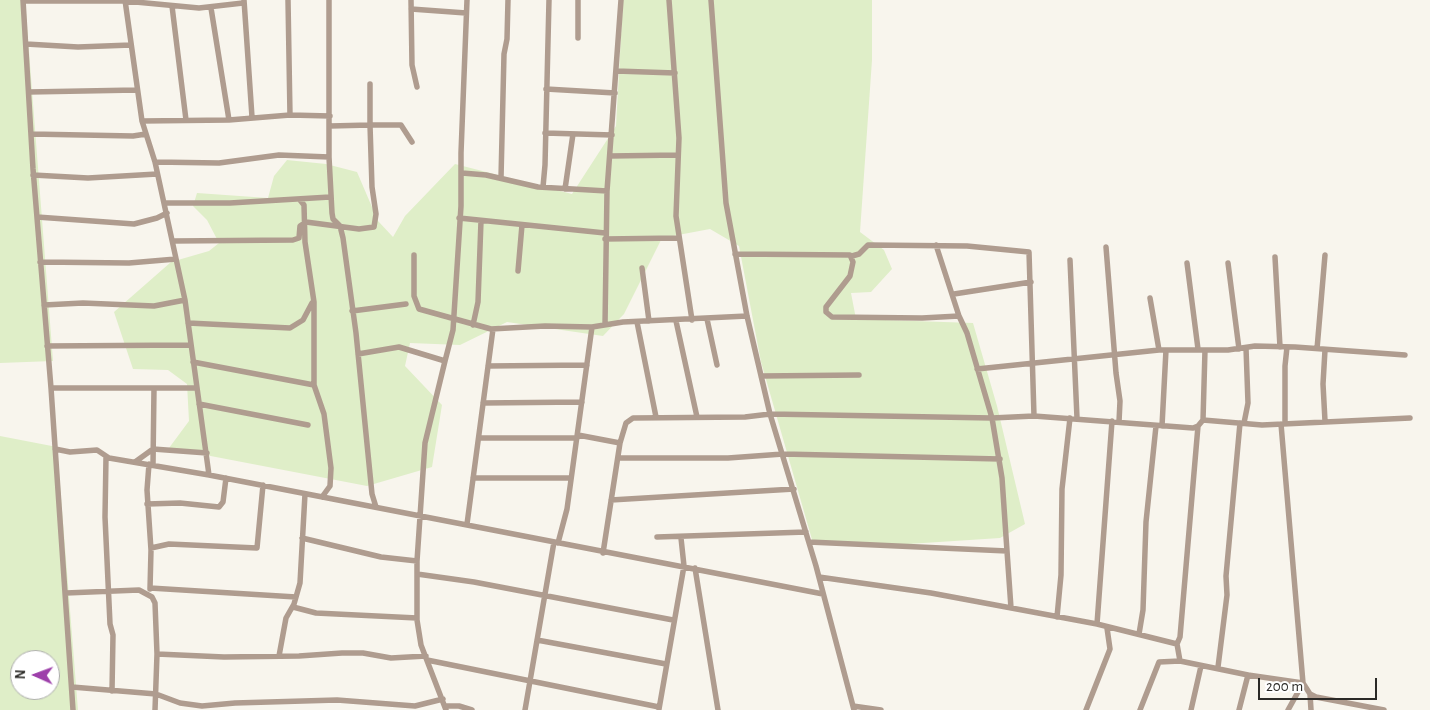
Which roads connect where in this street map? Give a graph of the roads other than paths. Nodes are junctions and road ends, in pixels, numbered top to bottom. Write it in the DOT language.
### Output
graph roads {
  1 [pos="23,0"];
  2 [pos="288,0"];
  3 [pos="329,0"];
  4 [pos="411,0"];
  5 [pos="467,0"];
  6 [pos="508,0"];
  7 [pos="549,0"];
  8 [pos="578,0"];
  9 [pos="621,0"];
  10 [pos="669,0"];
  11 [pos="711,0"];
  12 [pos="125,1"];
  13 [pos="243,2"];
  14 [pos="172,6"];
  15 [pos="211,8"];
  16 [pos="411,10"];
  17 [pos="466,13"];
  18 [pos="578,38"];
  19 [pos="26,44"];
  20 [pos="131,45"];
  21 [pos="616,70"];
  22 [pos="675,73"];
  23 [pos="370,84"];
  24 [pos="417,87"];
  25 [pos="546,89"];
  26 [pos="137,90"];
  27 [pos="28,92"];
  28 [pos="615,93"];
  29 [pos="290,115"];
  30 [pos="330,116"];
  31 [pos="252,117"];
  32 [pos="186,120"];
  33 [pos="229,120"];
  34 [pos="142,121"];
  35 [pos="370,125"];
  36 [pos="330,126"];
  37 [pos="545,133"];
  38 [pos="31,134"];
  39 [pos="146,134"];
  40 [pos="573,134"];
  41 [pos="612,135"];
  42 [pos="412,142"];
  43 [pos="678,155"];
  44 [pos="610,156"];
  45 [pos="328,157"];
  46 [pos="154,162"];
  47 [pos="462,173"];
  48 [pos="157,174"];
  49 [pos="33,175"];
  50 [pos="502,178"];
  51 [pos="543,188"];
  52 [pos="565,189"];
  53 [pos="607,192"];
  54 [pos="330,197"];
  55 [pos="300,200"];
  56 [pos="164,203"];
  57 [pos="167,213"];
  58 [pos="37,217"];
  59 [pos="459,218"];
  60 [pos="481,220"];
  61 [pos="306,222"];
  62 [pos="522,225"];
  63 [pos="340,226"];
  64 [pos="605,236"];
  65 [pos="678,238"];
  66 [pos="173,242"];
  67 [pos="936,245"];
  68 [pos="1106,247"];
  69 [pos="735,254"];
  70 [pos="414,255"];
  71 [pos="1325,255"];
  72 [pos="852,256"];
  73 [pos="1275,257"];
  74 [pos="176,259"];
  75 [pos="1070,260"];
  76 [pos="40,262"];
  77 [pos="1187,263"];
  78 [pos="1228,263"];
  79 [pos="642,268"];
  80 [pos="518,271"];
  81 [pos="1031,282"];
  82 [pos="954,294"];
  83 [pos="1150,298"];
  84 [pos="185,300"];
  85 [pos="314,302"];
  86 [pos="406,304"];
  87 [pos="44,305"];
  88 [pos="352,311"];
  89 [pos="748,316"];
  90 [pos="959,316"];
  91 [pos="454,319"];
  92 [pos="707,319"];
  93 [pos="692,320"];
  94 [pos="649,321"];
  95 [pos="676,321"];
  96 [pos="637,322"];
  97 [pos="188,323"];
  98 [pos="473,325"];
  99 [pos="605,325"];
  100 [pos="592,327"];
  101 [pos="493,329"];
  102 [pos="190,345"];
  103 [pos="47,346"];
  104 [pos="1280,346"];
  105 [pos="1287,347"];
  106 [pos="1242,348"];
  107 [pos="1318,349"];
  108 [pos="1162,350"];
  109 [pos="1202,350"];
  110 [pos="1326,350"];
  111 [pos="358,354"];
  112 [pos="1115,355"];
  113 [pos="1405,355"];
  114 [pos="1073,359"];
  115 [pos="445,361"];
  116 [pos="192,362"];
  117 [pos="1033,362"];
  118 [pos="717,365"];
  119 [pos="488,366"];
  120 [pos="587,366"];
  121 [pos="977,369"];
  122 [pos="859,374"];
  123 [pos="761,376"];
  124 [pos="314,385"];
  125 [pos="51,388"];
  126 [pos="154,388"];
  127 [pos="196,388"];
  128 [pos="582,402"];
  129 [pos="483,403"];
  130 [pos="199,404"];
  131 [pos="770,414"];
  132 [pos="1034,416"];
  133 [pos="656,417"];
  134 [pos="697,417"];
  135 [pos="992,418"];
  136 [pos="1074,418"];
  137 [pos="1410,418"];
  138 [pos="1203,420"];
  139 [pos="1112,421"];
  140 [pos="1325,421"];
  141 [pos="1119,422"];
  142 [pos="1242,423"];
  143 [pos="308,424"];
  144 [pos="1283,424"];
  145 [pos="1159,426"];
  146 [pos="1198,426"];
  147 [pos="577,436"];
  148 [pos="479,438"];
  149 [pos="620,443"];
  150 [pos="55,449"];
  151 [pos="153,449"];
  152 [pos="207,454"];
  153 [pos="783,454"];
  154 [pos="106,457"];
  155 [pos="618,458"];
  156 [pos="1000,459"];
  157 [pos="135,462"];
  158 [pos="151,464"];
  159 [pos="209,475"];
  160 [pos="226,478"];
  161 [pos="473,478"];
  162 [pos="571,478"];
  163 [pos="263,485"];
  164 [pos="794,489"];
  165 [pos="305,494"];
  166 [pos="372,494"];
  167 [pos="322,497"];
  168 [pos="611,500"];
  169 [pos="147,504"];
  170 [pos="364,505"];
  171 [pos="376,508"];
  172 [pos="420,516"];
  173 [pos="467,524"];
  174 [pos="806,532"];
  175 [pos="657,537"];
  176 [pos="302,538"];
  177 [pos="681,538"];
  178 [pos="556,542"];
  179 [pos="809,542"];
  180 [pos="150,548"];
  181 [pos="1007,551"];
  182 [pos="603,552"];
  183 [pos="417,561"];
  184 [pos="684,566"];
  185 [pos="694,568"];
  186 [pos="417,574"];
  187 [pos="819,577"];
  188 [pos="110,591"];
  189 [pos="150,591"];
  190 [pos="66,593"];
  191 [pos="823,594"];
  192 [pos="296,597"];
  193 [pos="544,597"];
  194 [pos="292,607"];
  195 [pos="1011,608"];
  196 [pos="1057,617"];
  197 [pos="417,618"];
  198 [pos="673,620"];
  199 [pos="1097,624"];
  200 [pos="1107,628"];
  201 [pos="1139,634"];
  202 [pos="536,640"];
  203 [pos="1177,644"];
  204 [pos="157,654"];
  205 [pos="279,656"];
  206 [pos="427,658"];
  207 [pos="1180,661"];
  208 [pos="666,664"];
  209 [pos="1201,666"];
  210 [pos="1218,667"];
  211 [pos="1248,675"];
  212 [pos="530,682"];
  213 [pos="1303,683"];
  214 [pos="72,688"];
  215 [pos="112,690"];
  216 [pos="156,694"];
  217 [pos="1310,694"];
  218 [pos="444,705"];
  219 [pos="659,708"];
  220 [pos="854,708"];
  221 [pos="73,710"];
  222 [pos="155,710"];
  223 [pos="472,710"];
  224 [pos="525,710"];
  225 [pos="718,710"];
  226 [pos="881,710"];
  227 [pos="1086,710"];
  228 [pos="1140,710"];
  229 [pos="1191,710"];
  230 [pos="1239,710"];
  231 [pos="1288,710"];
  232 [pos="1311,710"];
  233 [pos="1384,710"];
  1 -- 12 [label="street"];
  1 -- 19 [label="street"];
  2 -- 29 [label="street"];
  3 -- 30 [label="street"];
  4 -- 16 [label="street"];
  5 -- 17 [label="street"];
  6 -- 50 [label="street"];
  7 -- 25 [label="street"];
  8 -- 18 [label="street"];
  9 -- 21 [label="street"];
  10 -- 22 [label="street"];
  11 -- 69 [label="street"];
  12 -- 14 [label="street"];
  12 -- 20 [label="street"];
  13 -- 15 [label="street"];
  13 -- 31 [label="street"];
  14 -- 15 [label="street"];
  14 -- 32 [label="street"];
  15 -- 33 [label="street"];
  16 -- 17 [label="street"];
  16 -- 24 [label="street"];
  17 -- 47 [label="street"];
  19 -- 20 [label="street"];
  19 -- 27 [label="street"];
  20 -- 26 [label="street"];
  21 -- 22 [label="street"];
  21 -- 28 [label="street"];
  22 -- 43 [label="street"];
  23 -- 35 [label="street"];
  25 -- 28 [label="street"];
  25 -- 37 [label="street"];
  26 -- 27 [label="street"];
  26 -- 34 [label="street"];
  27 -- 38 [label="street"];
  28 -- 41 [label="street"];
  29 -- 30 [label="street"];
  29 -- 31 [label="street"];
  30 -- 36 [label="street"];
  31 -- 33 [label="street"];
  32 -- 33 [label="street"];
  32 -- 34 [label="street"];
  34 -- 39 [label="street"];
  35 -- 36 [label="street"];
  35 -- 42 [label="street"];
  35 -- 63 [label="street"];
  36 -- 45 [label="street"];
  37 -- 40 [label="street"];
  37 -- 51 [label="street"];
  38 -- 39 [label="street"];
  38 -- 49 [label="street"];
  39 -- 46 [label="street"];
  40 -- 41 [label="street"];
  40 -- 52 [label="street"];
  41 -- 44 [label="street"];
  43 -- 44 [label="street"];
  43 -- 65 [label="street"];
  44 -- 53 [label="street"];
  45 -- 46 [label="street"];
  45 -- 54 [label="street"];
  46 -- 48 [label="street"];
  47 -- 50 [label="street"];
  47 -- 59 [label="street"];
  48 -- 49 [label="street"];
  48 -- 56 [label="street"];
  49 -- 58 [label="street"];
  50 -- 51 [label="street"];
  51 -- 52 [label="street"];
  52 -- 53 [label="street"];
  53 -- 64 [label="street"];
  54 -- 55 [label="street"];
  54 -- 63 [label="street"];
  55 -- 56 [label="street"];
  55 -- 61 [label="street"];
  56 -- 57 [label="street"];
  57 -- 58 [label="street"];
  57 -- 66 [label="street"];
  58 -- 76 [label="street"];
  59 -- 60 [label="street"];
  59 -- 91 [label="street"];
  60 -- 62 [label="street"];
  60 -- 98 [label="street"];
  61 -- 63 [label="street"];
  61 -- 66 [label="street"];
  61 -- 85 [label="street"];
  62 -- 64 [label="street"];
  62 -- 80 [label="street"];
  63 -- 88 [label="street"];
  64 -- 65 [label="street"];
  64 -- 99 [label="street"];
  65 -- 93 [label="street"];
  66 -- 74 [label="street"];
  67 -- 72 [label="street"];
  67 -- 81 [label="street"];
  67 -- 82 [label="street"];
  68 -- 112 [label="street"];
  69 -- 72 [label="street"];
  69 -- 89 [label="street"];
  70 -- 91 [label="street"];
  71 -- 107 [label="street"];
  72 -- 90 [label="street"];
  73 -- 104 [label="street"];
  74 -- 76 [label="street"];
  74 -- 84 [label="street"];
  75 -- 114 [label="street"];
  76 -- 87 [label="street"];
  77 -- 109 [label="street"];
  78 -- 106 [label="street"];
  79 -- 94 [label="street"];
  81 -- 82 [label="street"];
  81 -- 117 [label="street"];
  82 -- 90 [label="street"];
  83 -- 108 [label="street"];
  84 -- 87 [label="street"];
  84 -- 97 [label="street"];
  85 -- 97 [label="street"];
  85 -- 124 [label="street"];
  86 -- 88 [label="street"];
  87 -- 103 [label="street"];
  88 -- 111 [label="street"];
  89 -- 92 [label="street"];
  89 -- 123 [label="street"];
  90 -- 121 [label="street"];
  91 -- 98 [label="street"];
  91 -- 115 [label="street"];
  92 -- 93 [label="street"];
  92 -- 118 [label="street"];
  93 -- 95 [label="street"];
  94 -- 95 [label="street"];
  94 -- 96 [label="street"];
  95 -- 134 [label="street"];
  96 -- 99 [label="street"];
  96 -- 133 [label="street"];
  97 -- 102 [label="street"];
  98 -- 101 [label="street"];
  99 -- 100 [label="street"];
  100 -- 101 [label="street"];
  100 -- 120 [label="street"];
  101 -- 119 [label="street"];
  102 -- 103 [label="street"];
  102 -- 116 [label="street"];
  103 -- 125 [label="street"];
  104 -- 105 [label="street"];
  104 -- 106 [label="street"];
  105 -- 107 [label="street"];
  105 -- 144 [label="street"];
  106 -- 109 [label="street"];
  106 -- 142 [label="street"];
  107 -- 110 [label="street"];
  108 -- 109 [label="street"];
  108 -- 112 [label="street"];
  108 -- 145 [label="street"];
  109 -- 138 [label="street"];
  110 -- 113 [label="street"];
  110 -- 140 [label="street"];
  111 -- 115 [label="street"];
  111 -- 166 [label="street"];
  112 -- 114 [label="street"];
  112 -- 141 [label="street"];
  114 -- 117 [label="street"];
  114 -- 136 [label="street"];
  115 -- 172 [label="street"];
  116 -- 124 [label="street"];
  116 -- 127 [label="street"];
  117 -- 121 [label="street"];
  117 -- 132 [label="street"];
  119 -- 120 [label="street"];
  119 -- 129 [label="street"];
  120 -- 128 [label="street"];
  121 -- 135 [label="street"];
  122 -- 123 [label="street"];
  123 -- 131 [label="street"];
  124 -- 167 [label="street"];
  125 -- 126 [label="street"];
  125 -- 150 [label="street"];
  126 -- 127 [label="street"];
  126 -- 151 [label="street"];
  127 -- 130 [label="street"];
  128 -- 129 [label="street"];
  128 -- 147 [label="street"];
  129 -- 148 [label="street"];
  130 -- 143 [label="street"];
  130 -- 152 [label="street"];
  131 -- 134 [label="street"];
  131 -- 135 [label="street"];
  131 -- 153 [label="street"];
  132 -- 135 [label="street"];
  132 -- 136 [label="street"];
  133 -- 134 [label="street"];
  133 -- 149 [label="street"];
  135 -- 156 [label="street"];
  136 -- 139 [label="street"];
  136 -- 196 [label="street"];
  137 -- 140 [label="street"];
  138 -- 142 [label="street"];
  138 -- 146 [label="street"];
  139 -- 141 [label="street"];
  139 -- 199 [label="street"];
  140 -- 144 [label="street"];
  141 -- 145 [label="street"];
  142 -- 144 [label="street"];
  142 -- 210 [label="street"];
  144 -- 213 [label="street"];
  145 -- 146 [label="street"];
  145 -- 201 [label="street"];
  146 -- 203 [label="street"];
  147 -- 148 [label="street"];
  147 -- 149 [label="street"];
  147 -- 162 [label="street"];
  148 -- 161 [label="street"];
  149 -- 155 [label="street"];
  150 -- 154 [label="street"];
  150 -- 190 [label="street"];
  151 -- 152 [label="street"];
  151 -- 157 [label="street"];
  151 -- 158 [label="street"];
  152 -- 159 [label="street"];
  153 -- 155 [label="street"];
  153 -- 156 [label="street"];
  153 -- 164 [label="street"];
  154 -- 157 [label="street"];
  154 -- 188 [label="street"];
  155 -- 168 [label="street"];
  156 -- 181 [label="street"];
  157 -- 158 [label="street"];
  158 -- 159 [label="street"];
  158 -- 169 [label="street"];
  159 -- 160 [label="street"];
  160 -- 163 [label="street"];
  160 -- 169 [label="street"];
  161 -- 162 [label="street"];
  161 -- 173 [label="street"];
  162 -- 178 [label="street"];
  163 -- 165 [label="street"];
  163 -- 180 [label="street"];
  164 -- 168 [label="street"];
  164 -- 174 [label="street"];
  165 -- 167 [label="street"];
  165 -- 176 [label="street"];
  166 -- 170 [label="street"];
  166 -- 171 [label="street"];
  167 -- 170 [label="street"];
  168 -- 182 [label="street"];
  169 -- 180 [label="street"];
  170 -- 171 [label="street"];
  171 -- 172 [label="street"];
  172 -- 173 [label="street"];
  172 -- 183 [label="street"];
  173 -- 178 [label="street"];
  174 -- 177 [label="street"];
  174 -- 179 [label="street"];
  175 -- 177 [label="street"];
  176 -- 183 [label="street"];
  176 -- 192 [label="street"];
  177 -- 184 [label="street"];
  178 -- 182 [label="street"];
  178 -- 193 [label="street"];
  179 -- 181 [label="street"];
  179 -- 187 [label="street"];
  180 -- 189 [label="street"];
  181 -- 195 [label="street"];
  182 -- 184 [label="street"];
  183 -- 186 [label="street"];
  184 -- 185 [label="street"];
  184 -- 198 [label="street"];
  185 -- 191 [label="street"];
  185 -- 225 [label="street"];
  186 -- 193 [label="street"];
  186 -- 197 [label="street"];
  187 -- 191 [label="street"];
  187 -- 195 [label="street"];
  188 -- 189 [label="street"];
  188 -- 190 [label="street"];
  188 -- 215 [label="street"];
  189 -- 192 [label="street"];
  189 -- 204 [label="street"];
  190 -- 214 [label="street"];
  191 -- 220 [label="street"];
  192 -- 194 [label="street"];
  193 -- 198 [label="street"];
  193 -- 202 [label="street"];
  194 -- 197 [label="street"];
  194 -- 205 [label="street"];
  195 -- 196 [label="street"];
  196 -- 199 [label="street"];
  197 -- 206 [label="street"];
  198 -- 208 [label="street"];
  199 -- 200 [label="street"];
  200 -- 201 [label="street"];
  200 -- 227 [label="street"];
  201 -- 203 [label="street"];
  202 -- 208 [label="street"];
  202 -- 212 [label="street"];
  203 -- 207 [label="street"];
  204 -- 205 [label="street"];
  204 -- 216 [label="street"];
  205 -- 206 [label="street"];
  206 -- 212 [label="street"];
  206 -- 218 [label="street"];
  207 -- 209 [label="street"];
  207 -- 228 [label="street"];
  208 -- 219 [label="street"];
  209 -- 210 [label="street"];
  209 -- 229 [label="street"];
  210 -- 211 [label="street"];
  211 -- 213 [label="street"];
  211 -- 230 [label="street"];
  212 -- 219 [label="street"];
  212 -- 224 [label="street"];
  213 -- 217 [label="street"];
  213 -- 231 [label="street"];
  214 -- 215 [label="street"];
  214 -- 221 [label="street"];
  215 -- 216 [label="street"];
  216 -- 218 [label="street"];
  216 -- 222 [label="street"];
  217 -- 232 [label="street"];
  217 -- 233 [label="street"];
  218 -- 223 [label="street"];
  220 -- 226 [label="street"];
}
